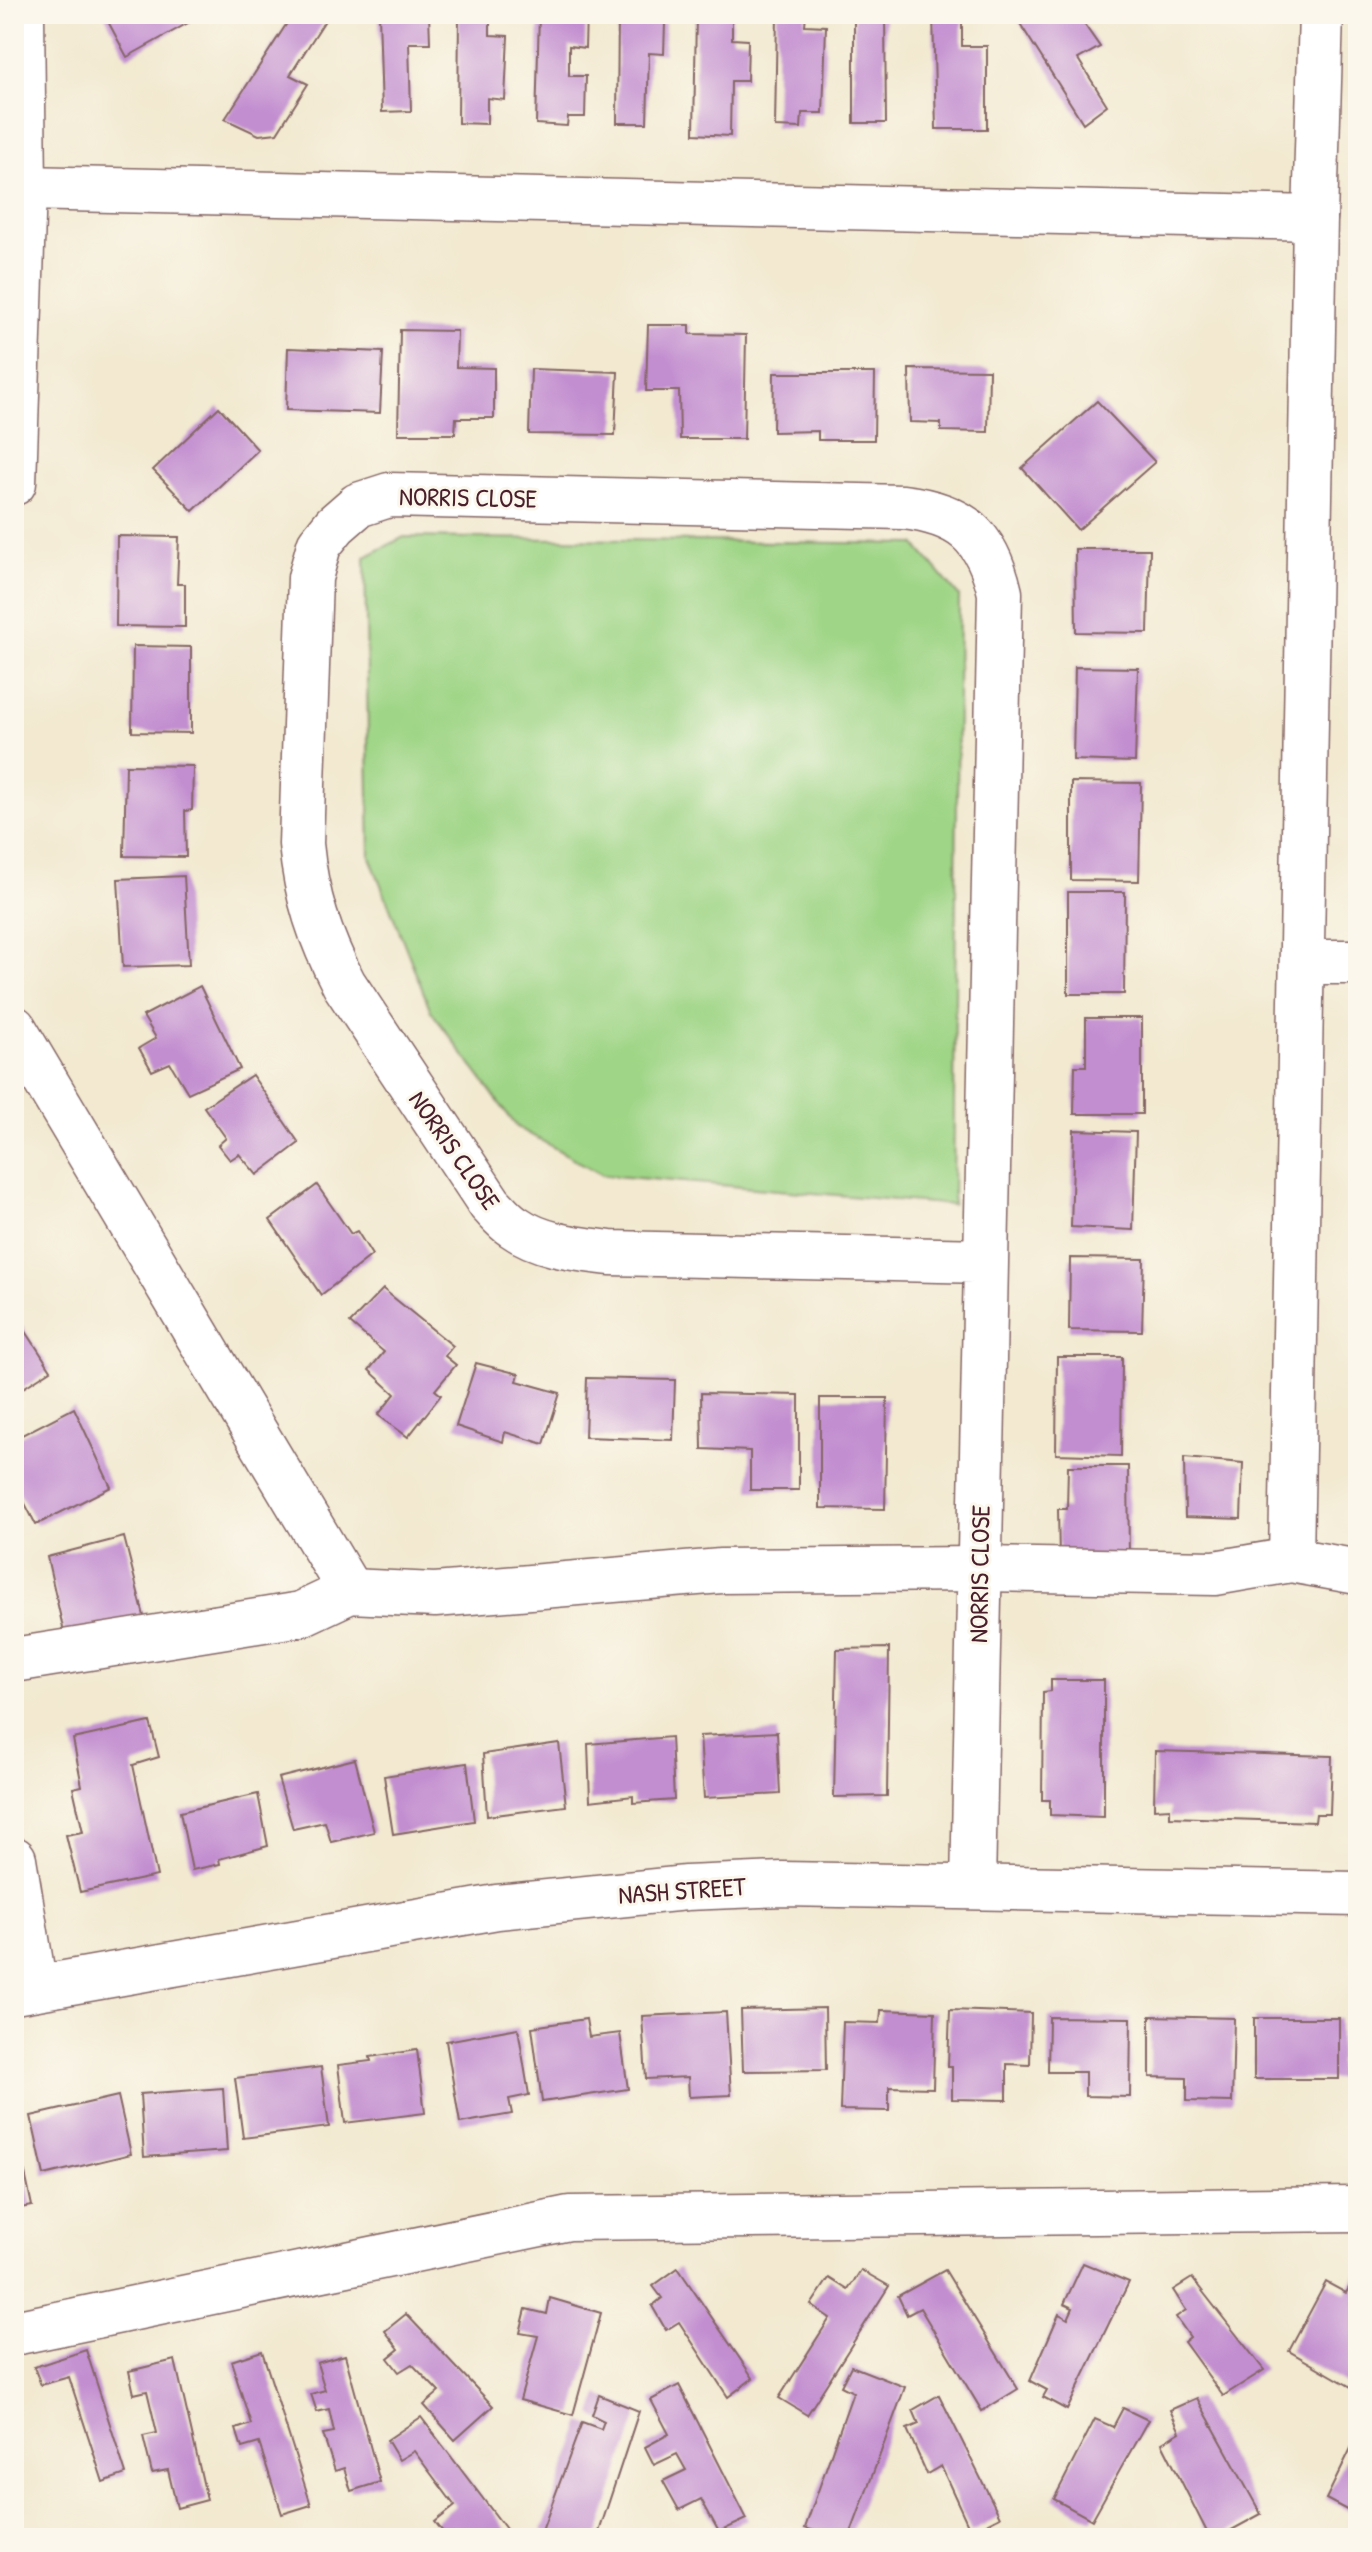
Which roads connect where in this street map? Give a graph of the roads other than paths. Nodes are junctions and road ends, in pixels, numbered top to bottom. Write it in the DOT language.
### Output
graph roads {
  1 [pos="22,14"];
  2 [pos="1321,14"];
  3 [pos="24,188"];
  4 [pos="1315,218"];
  5 [pos="14,483"];
  6 [pos="1302,962"];
  7 [pos="1358,962"];
  8 [pos="14,1028"];
  9 [pos="986,1261"];
  10 [pos="1291,1560"];
  11 [pos="979,1569"];
  12 [pos="1358,1572"];
  13 [pos="350,1591"];
  14 [pos="14,1660"];
  15 [pos="14,1859"];
  16 [pos="973,1886"];
  17 [pos="1358,1894"];
  18 [pos="24,1990"];
  19 [pos="1358,2209"];
  20 [pos="14,2333"];
  1 -- 3 [label="street"];
  2 -- 4 [label="street"];
  3 -- 4 [label="street"];
  3 -- 5 [label="street"];
  4 -- 6 [label="street"];
  6 -- 7 [label="street"];
  6 -- 10 [label="street"];
  8 -- 13 [label="street"];
  9 -- 9 [label="street, NORRIS CLOSE"];
  9 -- 11 [label="street, NORRIS CLOSE"];
  10 -- 11 [label="street"];
  10 -- 12 [label="street"];
  11 -- 13 [label="street"];
  11 -- 16 [label="street, NORRIS CLOSE"];
  13 -- 14 [label="street"];
  15 -- 18 [label="street"];
  16 -- 17 [label="street, NASH STREET"];
  16 -- 18 [label="street, NASH STREET"];
  19 -- 20 [label="street"];
}
